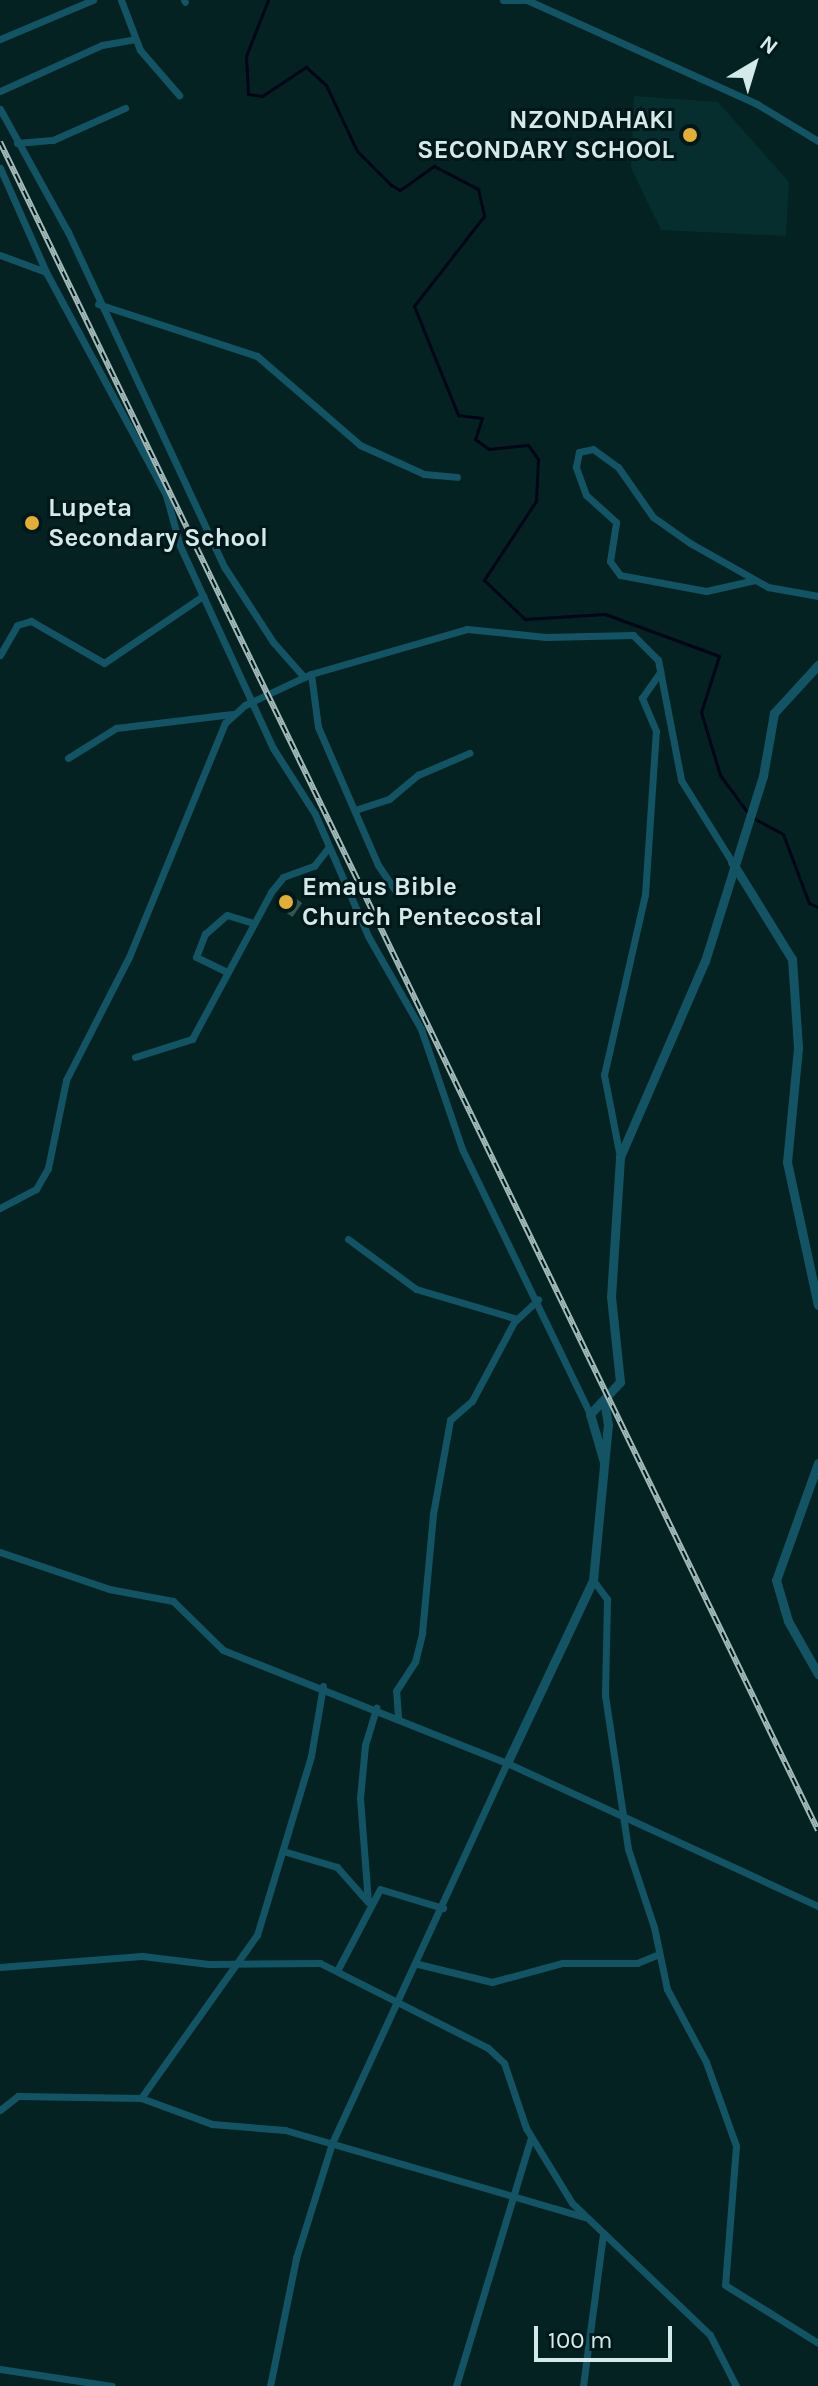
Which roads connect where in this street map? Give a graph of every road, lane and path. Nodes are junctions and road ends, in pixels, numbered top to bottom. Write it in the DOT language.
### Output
graph roads {
  1 [pos="93,0"];
  2 [pos="121,0"];
  3 [pos="503,0"];
  4 [pos="527,0"];
  5 [pos="0,39"];
  6 [pos="135,39"];
  7 [pos="0,91"];
  8 [pos="179,95"];
  9 [pos="125,108"];
  10 [pos="0,109"];
  11 [pos="818,141"];
  12 [pos="17,143"];
  13 [pos="0,168"];
  14 [pos="0,255"];
  15 [pos="46,272"];
  16 [pos="98,304"];
  17 [pos="457,477"];
  18 [pos="755,580"];
  19 [pos="203,596"];
  20 [pos="818,596"];
  21 [pos="0,655"];
  22 [pos="818,665"];
  23 [pos="660,672"];
  24 [pos="307,675"];
  25 [pos="252,702"];
  26 [pos="232,714"];
  27 [pos="469,753"];
  28 [pos="68,758"];
  29 [pos="355,810"];
  30 [pos="328,848"];
  31 [pos="732,862"];
  32 [pos="432,887"];
  33 [pos="253,923"];
  34 [pos="227,972"];
  35 [pos="135,1057"];
  36 [pos="620,1157"];
  37 [pos="0,1208"];
  38 [pos="348,1239"];
  39 [pos="538,1300"];
  40 [pos="818,1305"];
  41 [pos="517,1319"];
  42 [pos="604,1400"];
  43 [pos="590,1414"];
  44 [pos="604,1462"];
  45 [pos="818,1463"];
  46 [pos="0,1552"];
  47 [pos="593,1580"];
  48 [pos="818,1674"];
  49 [pos="323,1686"];
  50 [pos="376,1708"];
  51 [pos="398,1717"];
  52 [pos="507,1763"];
  53 [pos="619,1813"];
  54 [pos="283,1851"];
  55 [pos="368,1902"];
  56 [pos="818,1906"];
  57 [pos="443,1908"];
  58 [pos="659,1954"];
  59 [pos="240,1963"];
  60 [pos="418,1964"];
  61 [pos="0,1967"];
  62 [pos="338,1969"];
  63 [pos="398,2005"];
  64 [pos="141,2098"];
  65 [pos="0,2110"];
  66 [pos="531,2138"];
  67 [pos="332,2143"];
  68 [pos="513,2198"];
  69 [pos="585,2217"];
  70 [pos="603,2235"];
  71 [pos="818,2343"];
  72 [pos="0,2369"];
  73 [pos="112,2386"];
  74 [pos="270,2386"];
  75 [pos="456,2386"];
  76 [pos="583,2386"];
  77 [pos="736,2386"];
  1 -- 5 [label="street"];
  2 -- 6 [label="street"];
  3 -- 4 [label="street"];
  4 -- 11 [label="street"];
  6 -- 7 [label="street"];
  6 -- 8 [label="street"];
  9 -- 12 [label="street"];
  10 -- 12 [label="street"];
  12 -- 16 [label="street"];
  13 -- 15 [label="street"];
  14 -- 15 [label="street"];
  15 -- 19 [label="street"];
  16 -- 17 [label="street"];
  16 -- 24 [label="street"];
  18 -- 18 [label="street"];
  18 -- 20 [label="street"];
  19 -- 21 [label="street"];
  19 -- 25 [label="street"];
  22 -- 31 [label="street"];
  23 -- 24 [label="street"];
  23 -- 31 [label="street"];
  23 -- 36 [label="street"];
  24 -- 25 [label="street"];
  24 -- 29 [label="street"];
  25 -- 26 [label="street"];
  25 -- 30 [label="street"];
  26 -- 28 [label="street"];
  26 -- 37 [label="street"];
  27 -- 29 [label="street"];
  29 -- 32 [label="street"];
  30 -- 33 [label="street"];
  30 -- 39 [label="street"];
  31 -- 36 [label="street"];
  31 -- 40 [label="street"];
  33 -- 34 [label="street"];
  33 -- 34 [label="street"];
  34 -- 35 [label="street"];
  36 -- 42 [label="street"];
  38 -- 41 [label="street"];
  39 -- 41 [label="street"];
  39 -- 43 [label="street"];
  41 -- 51 [label="street"];
  42 -- 43 [label="street"];
  42 -- 44 [label="street"];
  43 -- 44 [label="street"];
  44 -- 47 [label="street"];
  45 -- 48 [label="street"];
  46 -- 49 [label="street"];
  47 -- 52 [label="street"];
  47 -- 53 [label="street"];
  49 -- 50 [label="street"];
  49 -- 54 [label="street"];
  50 -- 51 [label="street"];
  50 -- 55 [label="street"];
  51 -- 52 [label="street"];
  52 -- 53 [label="street"];
  52 -- 57 [label="street"];
  53 -- 56 [label="street"];
  53 -- 58 [label="street"];
  54 -- 55 [label="street"];
  54 -- 59 [label="street"];
  55 -- 57 [label="street"];
  55 -- 62 [label="street"];
  57 -- 60 [label="street"];
  58 -- 60 [label="street"];
  58 -- 71 [label="street"];
  59 -- 61 [label="street"];
  59 -- 62 [label="street"];
  59 -- 64 [label="street"];
  60 -- 63 [label="street"];
  62 -- 63 [label="street"];
  63 -- 66 [label="street"];
  63 -- 67 [label="street"];
  64 -- 65 [label="street"];
  64 -- 67 [label="street"];
  66 -- 68 [label="street"];
  66 -- 69 [label="street"];
  67 -- 68 [label="street"];
  67 -- 74 [label="street"];
  68 -- 69 [label="street"];
  68 -- 75 [label="street"];
  69 -- 70 [label="street"];
  70 -- 76 [label="street"];
  70 -- 77 [label="street"];
  72 -- 73 [label="street"];
}
